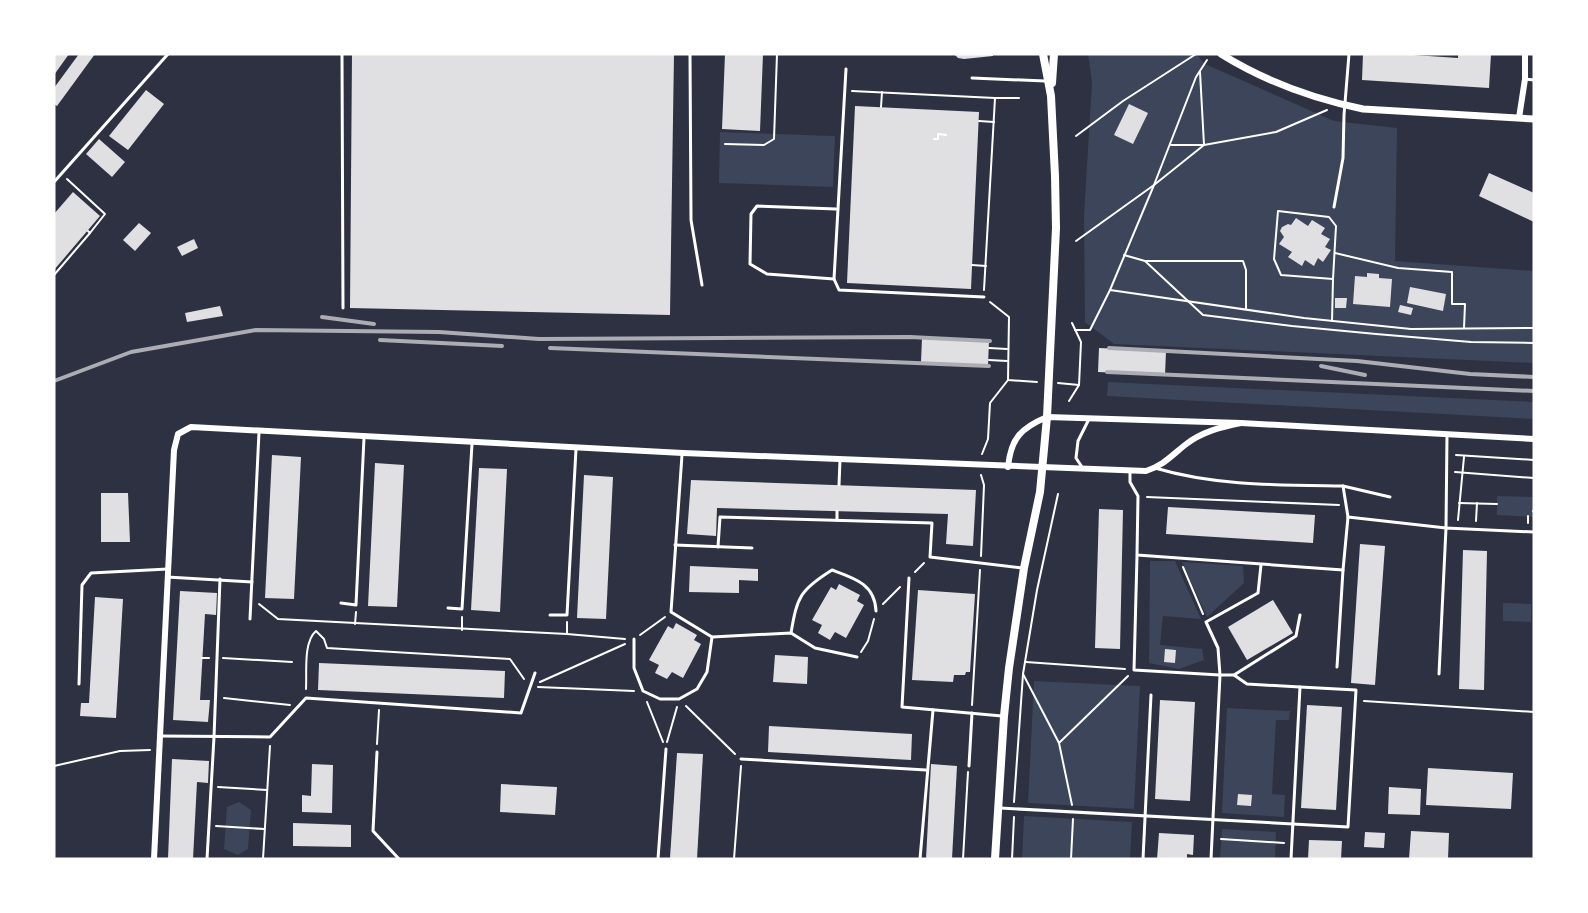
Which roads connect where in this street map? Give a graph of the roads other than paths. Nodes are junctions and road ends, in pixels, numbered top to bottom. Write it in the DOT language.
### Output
graph roads {
  1 [pos="168,54"];
  2 [pos="342,54"];
  3 [pos="690,54"];
  4 [pos="1043,54"];
  5 [pos="1054,54"];
  6 [pos="1221,54"];
  7 [pos="1349,54"];
  8 [pos="1525,54"];
  9 [pos="846,69"];
  10 [pos="972,78"];
  11 [pos="1525,79"];
  12 [pos="1534,80"];
  13 [pos="1048,81"];
  14 [pos="1051,96"];
  15 [pos="1342,105"];
  16 [pos="1519,118"];
  17 [pos="1534,119"];
  18 [pos="54,182"];
  19 [pos="1334,207"];
  20 [pos="837,209"];
  21 [pos="834,279"];
  22 [pos="702,285"];
  23 [pos="984,297"];
  24 [pos="343,308"];
  25 [pos="1047,417"];
  26 [pos="1090,418"];
  27 [pos="1241,423"];
  28 [pos="259,430"];
  29 [pos="1447,435"];
  30 [pos="364,436"];
  31 [pos="1534,439"];
  32 [pos="472,442"];
  33 [pos="576,447"];
  34 [pos="683,453"];
  35 [pos="840,459"];
  36 [pos="1008,467"];
  37 [pos="1042,468"];
  38 [pos="1155,468"];
  39 [pos="1084,469"];
  40 [pos="1130,470"];
  41 [pos="839,485"];
  42 [pos="1342,486"];
  43 [pos="1390,497"];
  44 [pos="837,511"];
  45 [pos="1348,517"];
  46 [pos="837,520"];
  47 [pos="1446,528"];
  48 [pos="1534,532"];
  49 [pos="675,545"];
  50 [pos="718,547"];
  51 [pos="752,548"];
  52 [pos="1137,555"];
  53 [pos="1261,565"];
  54 [pos="168,568"];
  55 [pos="1024,568"];
  56 [pos="1343,570"];
  57 [pos="168,578"];
  58 [pos="909,578"];
  59 [pos="220,579"];
  60 [pos="252,582"];
  61 [pos="341,603"];
  62 [pos="448,608"];
  63 [pos="876,611"];
  64 [pos="550,615"];
  65 [pos="1300,615"];
  66 [pos="250,619"];
  67 [pos="791,633"];
  68 [pos="712,637"];
  69 [pos="634,639"];
  70 [pos="857,657"];
  71 [pos="1337,667"];
  72 [pos="535,673"];
  73 [pos="1439,674"];
  74 [pos="1220,675"];
  75 [pos="1234,675"];
  76 [pos="79,684"];
  77 [pos="1300,687"];
  78 [pos="1151,695"];
  79 [pos="933,710"];
  80 [pos="972,713"];
  81 [pos="1004,716"];
  82 [pos="160,736"];
  83 [pos="214,737"];
  84 [pos="666,749"];
  85 [pos="377,752"];
  86 [pos="741,759"];
  87 [pos="969,766"];
  88 [pos="926,770"];
  89 [pos="999,808"];
  90 [pos="1145,816"];
  91 [pos="1213,820"];
  92 [pos="1293,824"];
  93 [pos="154,859"];
  94 [pos="207,859"];
  95 [pos="399,859"];
  96 [pos="658,859"];
  97 [pos="920,859"];
  98 [pos="995,859"];
  99 [pos="1143,859"];
  100 [pos="1211,859"];
  101 [pos="1291,859"];
  1 -- 18 [label="lane"];
  2 -- 24 [label="lane"];
  3 -- 22 [label="lane"];
  4 -- 13 [label="main road"];
  5 -- 14 [label="main road"];
  6 -- 15 [label="street"];
  7 -- 15 [label="lane"];
  8 -- 11 [label="street"];
  9 -- 20 [label="lane"];
  10 -- 13 [label="lane"];
  11 -- 12 [label="lane"];
  11 -- 16 [label="street"];
  13 -- 14 [label="main road"];
  14 -- 25 [label="main road"];
  15 -- 16 [label="street"];
  15 -- 19 [label="lane"];
  16 -- 17 [label="street"];
  20 -- 21 [label="lane"];
  20 -- 21 [label="lane"];
  21 -- 23 [label="lane"];
  25 -- 26 [label="street"];
  25 -- 36 [label="street"];
  25 -- 37 [label="main road"];
  26 -- 27 [label="street"];
  26 -- 39 [label="lane"];
  27 -- 29 [label="street"];
  27 -- 38 [label="street"];
  28 -- 30 [label="street"];
  28 -- 54 [label="street"];
  28 -- 60 [label="lane"];
  29 -- 31 [label="street"];
  29 -- 47 [label="lane"];
  30 -- 32 [label="street"];
  30 -- 61 [label="lane"];
  32 -- 33 [label="street"];
  32 -- 62 [label="lane"];
  33 -- 34 [label="street"];
  33 -- 64 [label="lane"];
  34 -- 35 [label="street"];
  34 -- 49 [label="lane"];
  35 -- 36 [label="street"];
  35 -- 41 [label="lane"];
  36 -- 37 [label="street"];
  37 -- 39 [label="street"];
  37 -- 55 [label="main road"];
  38 -- 40 [label="street"];
  38 -- 42 [label="lane"];
  39 -- 40 [label="street"];
  40 -- 52 [label="lane"];
  42 -- 43 [label="lane"];
  42 -- 45 [label="lane"];
  44 -- 46 [label="lane"];
  45 -- 47 [label="lane"];
  45 -- 56 [label="lane"];
  46 -- 50 [label="lane"];
  46 -- 55 [label="lane"];
  47 -- 48 [label="lane"];
  47 -- 73 [label="lane"];
  49 -- 50 [label="lane"];
  49 -- 68 [label="lane"];
  50 -- 51 [label="lane"];
  52 -- 53 [label="lane"];
  52 -- 74 [label="lane"];
  53 -- 56 [label="lane"];
  53 -- 74 [label="lane"];
  54 -- 57 [label="street"];
  54 -- 76 [label="lane"];
  55 -- 81 [label="main road"];
  56 -- 71 [label="lane"];
  57 -- 59 [label="lane"];
  57 -- 82 [label="street"];
  58 -- 79 [label="lane"];
  59 -- 60 [label="lane"];
  59 -- 83 [label="lane"];
  60 -- 66 [label="lane"];
  63 -- 67 [label="lane"];
  65 -- 75 [label="lane"];
  67 -- 68 [label="lane"];
  67 -- 70 [label="lane"];
  68 -- 69 [label="lane"];
  72 -- 83 [label="lane"];
  74 -- 75 [label="lane"];
  74 -- 91 [label="lane"];
  75 -- 77 [label="lane"];
  77 -- 92 [label="lane"];
  77 -- 92 [label="lane"];
  78 -- 90 [label="lane"];
  79 -- 80 [label="lane"];
  79 -- 88 [label="lane"];
  80 -- 81 [label="lane"];
  80 -- 87 [label="lane"];
  81 -- 89 [label="main road"];
  82 -- 83 [label="lane"];
  82 -- 93 [label="street"];
  83 -- 94 [label="lane"];
  84 -- 96 [label="lane"];
  85 -- 95 [label="lane"];
  86 -- 88 [label="lane"];
  88 -- 97 [label="lane"];
  89 -- 90 [label="lane"];
  89 -- 98 [label="main road"];
  90 -- 91 [label="lane"];
  90 -- 99 [label="lane"];
  91 -- 92 [label="lane"];
  91 -- 100 [label="lane"];
  92 -- 101 [label="lane"];
}
